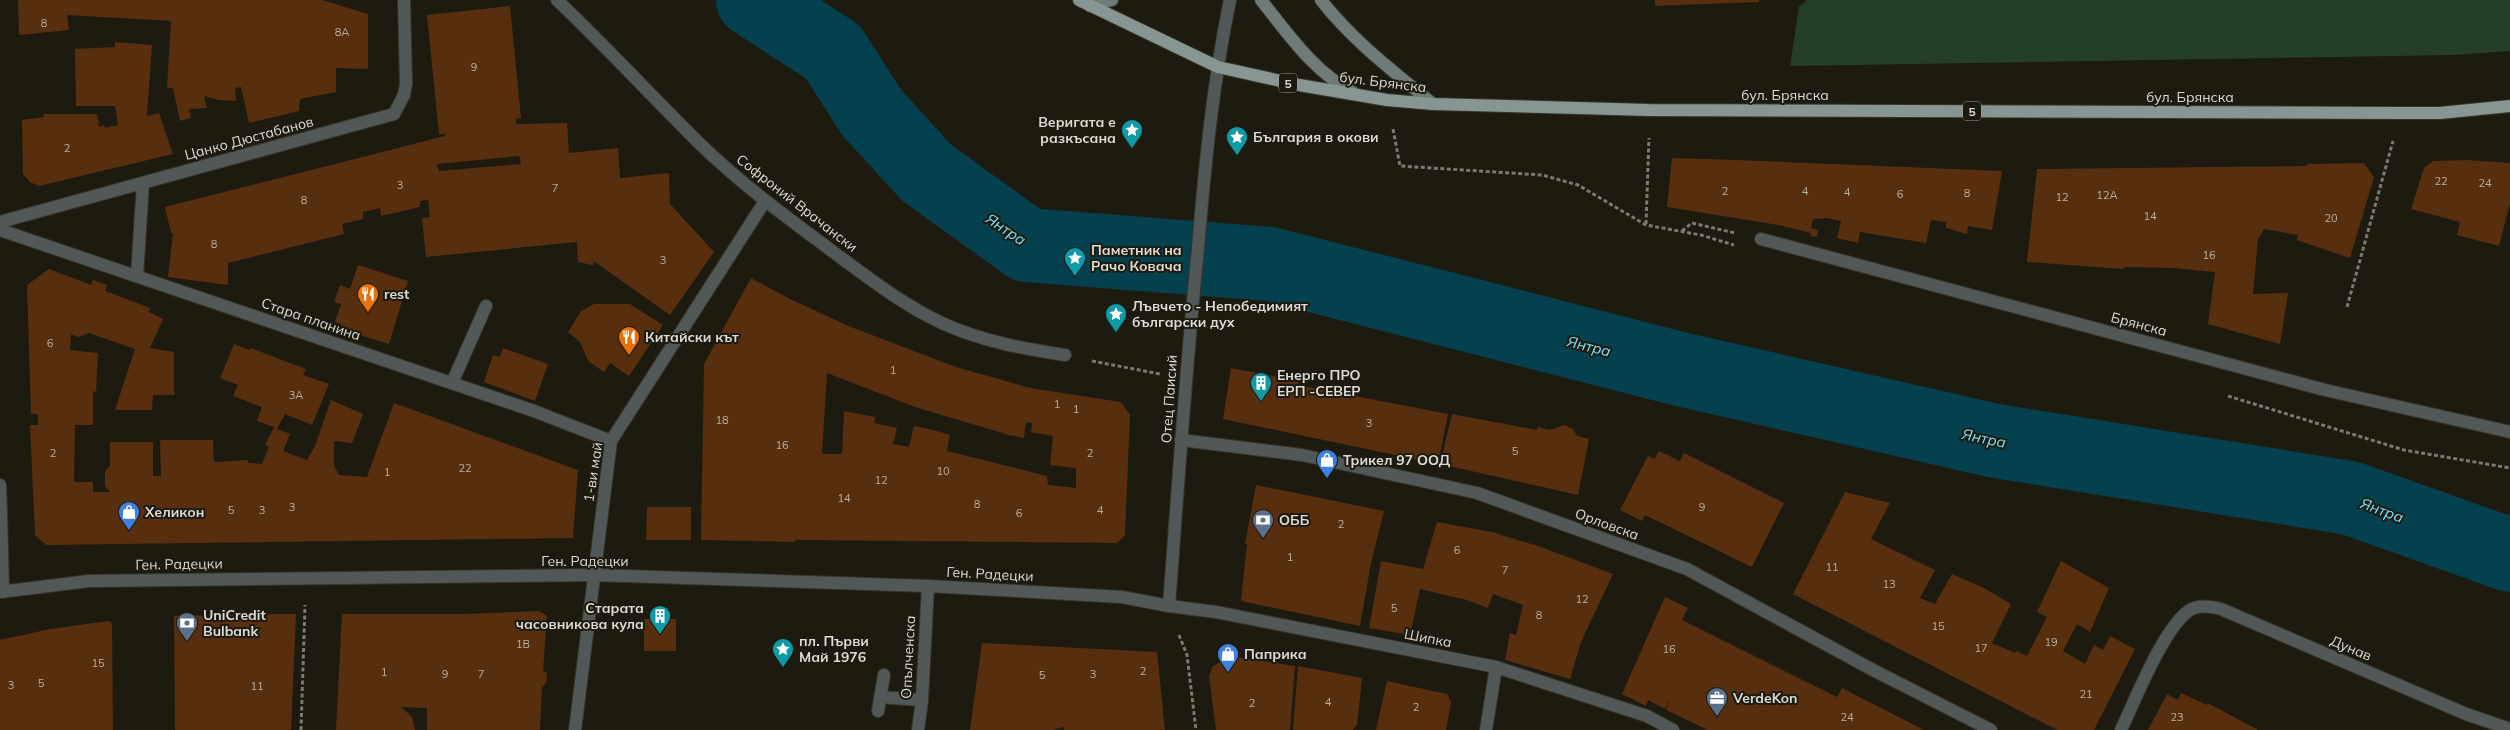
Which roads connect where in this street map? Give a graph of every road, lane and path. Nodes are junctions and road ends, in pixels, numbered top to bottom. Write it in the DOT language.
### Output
graph roads {
  1 [pos="404,0"];
  2 [pos="557,0"];
  3 [pos="1112,0"];
  4 [pos="1230,0"];
  5 [pos="1261,0"];
  6 [pos="1321,0"];
  7 [pos="1084,3"];
  8 [pos="1218,67"];
  9 [pos="1359,96"];
  10 [pos="1387,100"];
  11 [pos="1433,104"];
  12 [pos="2510,106"];
  13 [pos="2400,113"];
  14 [pos="1648,158"];
  15 [pos="1400,166"];
  16 [pos="143,183"];
  17 [pos="765,201"];
  18 [pos="0,222"];
  19 [pos="1646,225"];
  20 [pos="0,230"];
  21 [pos="1682,231"];
  22 [pos="1761,239"];
  23 [pos="136,276"];
  24 [pos="486,306"];
  25 [pos="2347,307"];
  26 [pos="1065,355"];
  27 [pos="1186,372"];
  28 [pos="452,383"];
  29 [pos="2510,432"];
  30 [pos="1181,440"];
  31 [pos="611,441"];
  32 [pos="0,485"];
  33 [pos="594,575"];
  34 [pos="306,577"];
  35 [pos="928,586"];
  36 [pos="1,592"];
  37 [pos="1169,606"];
  38 [pos="1496,667"];
  39 [pos="884,675"];
  40 [pos="880,696"];
  41 [pos="922,700"];
  42 [pos="878,711"];
  43 [pos="2510,729"];
  44 [pos="301,730"];
  45 [pos="575,730"];
  46 [pos="918,730"];
  47 [pos="1196,730"];
  48 [pos="1486,730"];
  49 [pos="1672,730"];
  50 [pos="1991,730"];
  51 [pos="2121,730"];
  1 -- 16 [label="street, Цанко Дюстабанов"];
  2 -- 17 [label="street, Софроний Врачански"];
  3 -- 7 [label="main road"];
  4 -- 8 [label="street, Отец Паисий"];
  5 -- 9 [label="main road"];
  6 -- 11 [label="main road"];
  7 -- 8 [label="main road, бул. Брянска / 5"];
  8 -- 9 [label="main road, бул. Брянска / 5"];
  8 -- 27 [label="street, Отец Паисий"];
  9 -- 10 [label="main road, бул. Брянска / 5"];
  10 -- 11 [label="main road, бул. Брянска / 5"];
  10 -- 15 [label="path"];
  11 -- 13 [label="main road, бул. Брянска / 5"];
  12 -- 13 [label="main road, бул. Брянска / 5"];
  13 -- 25 [label="path"];
  14 -- 19 [label="path"];
  16 -- 18 [label="street, Цанко Дюстабанов"];
  16 -- 23 [label="street"];
  17 -- 26 [label="street, Софроний Врачански"];
  17 -- 31 [label="street, 1-ви май"];
  20 -- 23 [label="street, Стара планина"];
  21 -- 22 [label="path"];
  22 -- 29 [label="street, Брянска"];
  23 -- 28 [label="street, Стара планина"];
  24 -- 28 [label="street"];
  26 -- 27 [label="path"];
  27 -- 30 [label="street, Отец Паисий"];
  28 -- 31 [label="street, Стара планина"];
  30 -- 37 [label="street, Отец Паисий"];
  30 -- 50 [label="street, Орловска"];
  31 -- 33 [label="street, 1-ви май"];
  32 -- 36 [label="street"];
  33 -- 34 [label="street, Ген. Радецки"];
  33 -- 35 [label="street, Ген. Радецки"];
  33 -- 45 [label="street, 1-ви май"];
  34 -- 36 [label="street, Ген. Радецки"];
  34 -- 44 [label="path"];
  35 -- 37 [label="street, Ген. Радецки"];
  35 -- 41 [label="street, Опълченска"];
  37 -- 38 [label="street, Шипка"];
  37 -- 47 [label="path"];
  38 -- 48 [label="street"];
  38 -- 49 [label="street, Шипка"];
  39 -- 40 [label="street"];
  40 -- 41 [label="street"];
  40 -- 42 [label="street"];
  41 -- 46 [label="street, Опълченска"];
  43 -- 51 [label="street, Дунав"];
}
